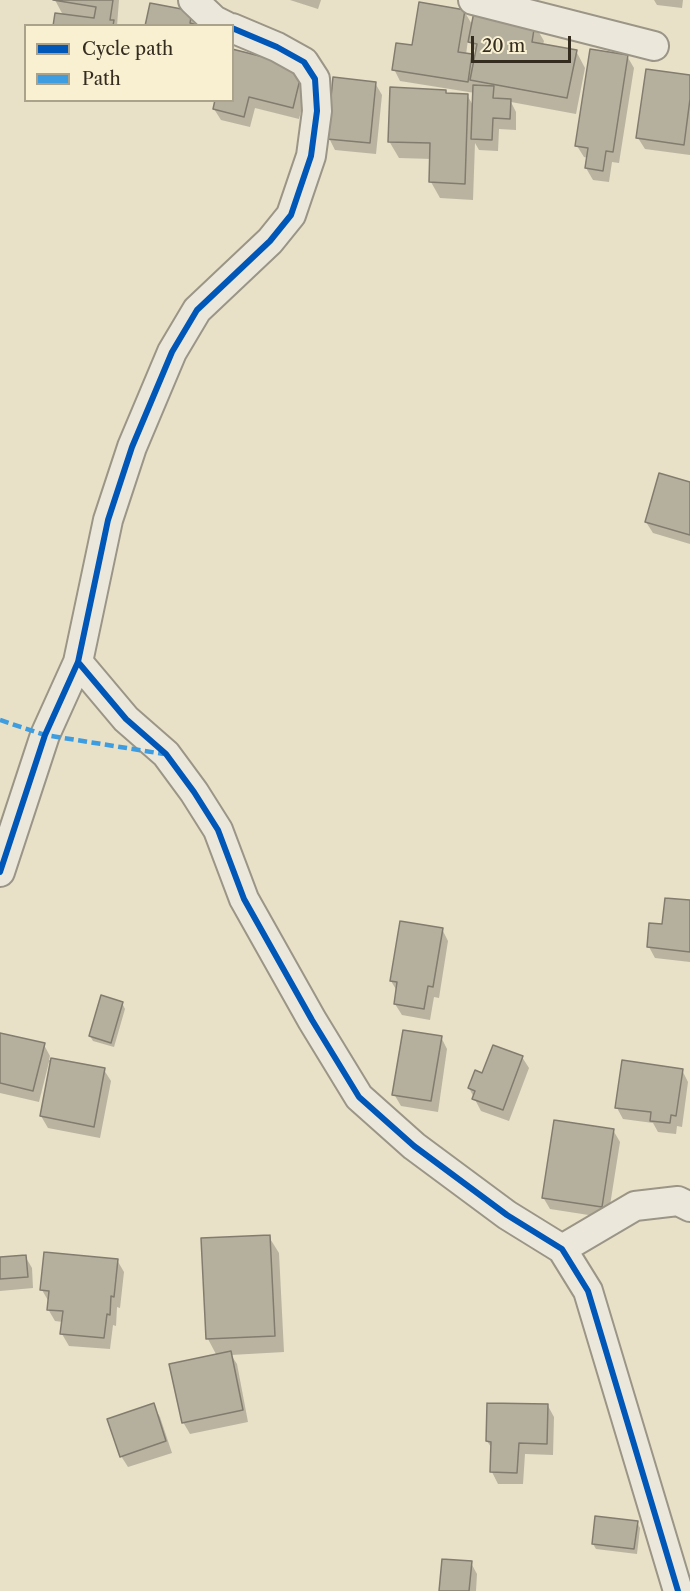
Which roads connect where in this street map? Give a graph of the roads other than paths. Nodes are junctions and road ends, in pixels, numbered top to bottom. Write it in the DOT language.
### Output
graph roads {
  1 [pos="193,0"];
  2 [pos="473,0"];
  3 [pos="221,24"];
  4 [pos="234,29"];
  5 [pos="654,46"];
  6 [pos="78,662"];
  7 [pos="0,872"];
  8 [pos="690,1207"];
  9 [pos="562,1249"];
  10 [pos="678,1591"];
  1 -- 3 [label="street"];
  2 -- 5 [label="street"];
  4 -- 6 [label="street"];
  6 -- 7 [label="street"];
  6 -- 9 [label="street"];
  8 -- 9 [label="street"];
  9 -- 10 [label="street"];
}
